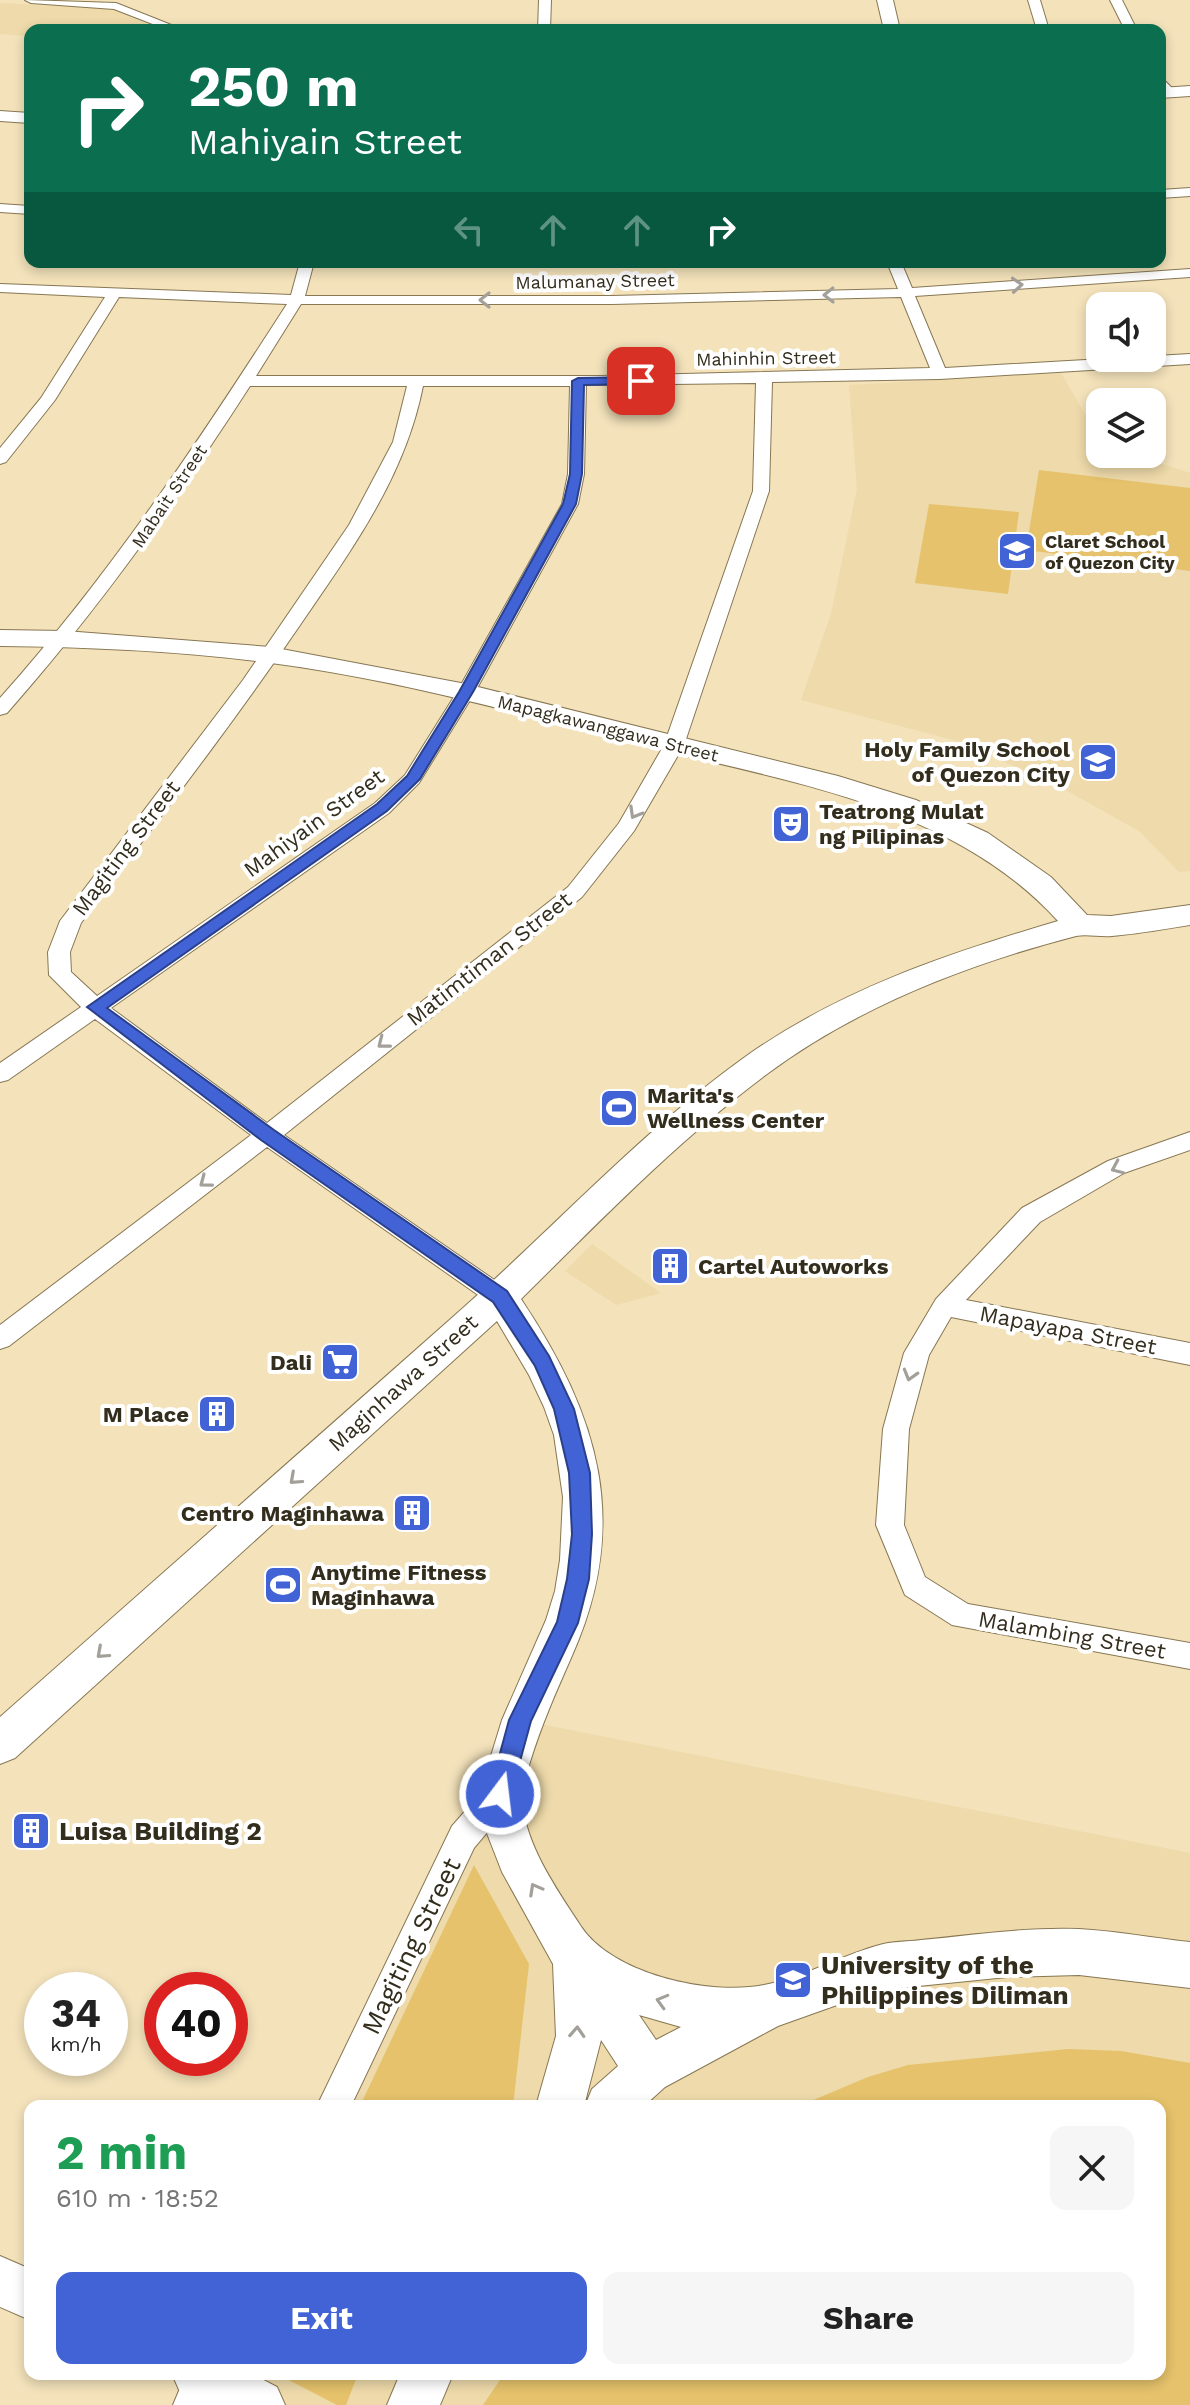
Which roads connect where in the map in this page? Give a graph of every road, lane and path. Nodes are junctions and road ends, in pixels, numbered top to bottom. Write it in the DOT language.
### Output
graph roads {
  1 [pos="31,0"];
  2 [pos="545,0"];
  3 [pos="885,0"];
  4 [pos="1034,0"];
  5 [pos="1116,0"];
  6 [pos="119,3"];
  7 [pos="165,24"];
  8 [pos="544,24"];
  9 [pos="891,24"];
  10 [pos="1041,24"];
  11 [pos="1128,24"];
  12 [pos="1190,91"];
  13 [pos="1166,92"];
  14 [pos="1166,94"];
  15 [pos="1190,103"];
  16 [pos="0,105"];
  17 [pos="24,106"];
  18 [pos="0,116"];
  19 [pos="24,118"];
  20 [pos="1190,192"];
  21 [pos="1166,194"];
  22 [pos="0,208"];
  23 [pos="24,210"];
  24 [pos="305,268"];
  25 [pos="897,268"];
  26 [pos="1190,273"];
  27 [pos="0,288"];
  28 [pos="115,292"];
  29 [pos="907,293"];
  30 [pos="297,300"];
  31 [pos="1190,359"];
  32 [pos="940,374"];
  33 [pos="764,379"];
  34 [pos="246,381"];
  35 [pos="578,381"];
  36 [pos="416,382"];
  37 [pos="0,459"];
  38 [pos="0,638"];
  39 [pos="65,639"];
  40 [pos="271,655"];
  41 [pos="466,692"];
  42 [pos="0,709"];
  43 [pos="674,745"];
  44 [pos="1190,896"];
  45 [pos="1190,915"];
  46 [pos="1079,925"];
  47 [pos="95,1007"];
  48 [pos="0,1074"];
  49 [pos="267,1135"];
  50 [pos="1190,1141"];
  51 [pos="500,1297"];
  52 [pos="945,1306"];
  53 [pos="0,1339"];
  54 [pos="1190,1354"];
  55 [pos="1190,1656"];
  56 [pos="0,1744"];
  57 [pos="500,1794"];
  58 [pos="575,1956"];
  59 [pos="1190,1965"];
  60 [pos="767,2007"];
  61 [pos="648,2070"];
  62 [pos="337,2100"];
  63 [pos="562,2100"];
  64 [pos="616,2100"];
  65 [pos="0,2281"];
  66 [pos="24,2292"];
  67 [pos="424,2380"];
  68 [pos="199,2382"];
  69 [pos="259,2405"];
  70 [pos="413,2405"];
  1 -- 6 [label="street"];
  2 -- 8 [label="street"];
  3 -- 9 [label="street"];
  4 -- 10 [label="street"];
  5 -- 11 [label="street"];
  6 -- 7 [label="street"];
  12 -- 13 [label="street"];
  14 -- 15 [label="street"];
  16 -- 17 [label="street"];
  18 -- 19 [label="street"];
  20 -- 21 [label="street"];
  22 -- 23 [label="street"];
  24 -- 30 [label="street, Mabait Street"];
  25 -- 29 [label="street"];
  29 -- 26 [label="street, Malumanay Street, one-way"];
  27 -- 28 [label="street, Malumanay Street"];
  28 -- 30 [label="street, Malumanay Street"];
  28 -- 37 [label="street"];
  29 -- 30 [label="street, Malumanay Street, one-way"];
  29 -- 32 [label="street"];
  30 -- 34 [label="street, Mabait Street"];
  31 -- 32 [label="street, Mahinhin Street"];
  32 -- 33 [label="street, Mahinhin Street"];
  33 -- 35 [label="street, Mahinhin Street"];
  33 -- 43 [label="street, Matimtiman Street"];
  34 -- 36 [label="street, Mahinhin Street"];
  34 -- 39 [label="street, Mabait Street"];
  35 -- 36 [label="street, Mahinhin Street"];
  35 -- 41 [label="street, Mahiyain Street"];
  36 -- 40 [label="street, Magiting Street"];
  38 -- 39 [label="street, Mapagkawanggawa Street"];
  39 -- 40 [label="street, Mapagkawanggawa Street"];
  39 -- 42 [label="street, Mabait Street"];
  40 -- 41 [label="street, Mapagkawanggawa Street"];
  40 -- 47 [label="street, Magiting Street"];
  41 -- 43 [label="street, Mapagkawanggawa Street"];
  41 -- 47 [label="street, Mahiyain Street"];
  43 -- 46 [label="street, Mapagkawanggawa Street"];
  43 -- 49 [label="street, Matimtiman Street, one-way"];
  44 -- 46 [label="street, Maginhawa Street"];
  45 -- 46 [label="street, Maginhawa Street"];
  46 -- 51 [label="street, Maginhawa Street"];
  47 -- 48 [label="street, Mahiyain Street"];
  47 -- 49 [label="street, Magiting Street"];
  49 -- 51 [label="street, Magiting Street"];
  49 -- 53 [label="street, Matimtiman Street, one-way"];
  50 -- 52 [label="street, one-way"];
  51 -- 56 [label="street, Maginhawa Street, one-way"];
  51 -- 57 [label="street, Magiting Street"];
  52 -- 54 [label="street, Mapayapa Street"];
  52 -- 55 [label="street, Malambing Street, one-way"];
  58 -- 57 [label="street, Magiting Street, one-way"];
  57 -- 62 [label="street, Magiting Street"];
  60 -- 58 [label="street, one-way"];
  58 -- 61 [label="street, Magiting Street"];
  63 -- 58 [label="street, one-way"];
  59 -- 60 [label="street"];
  60 -- 61 [label="street"];
  61 -- 64 [label="street"];
  65 -- 66 [label="street"];
  67 -- 70 [label="street"];
  68 -- 69 [label="street"];
}
